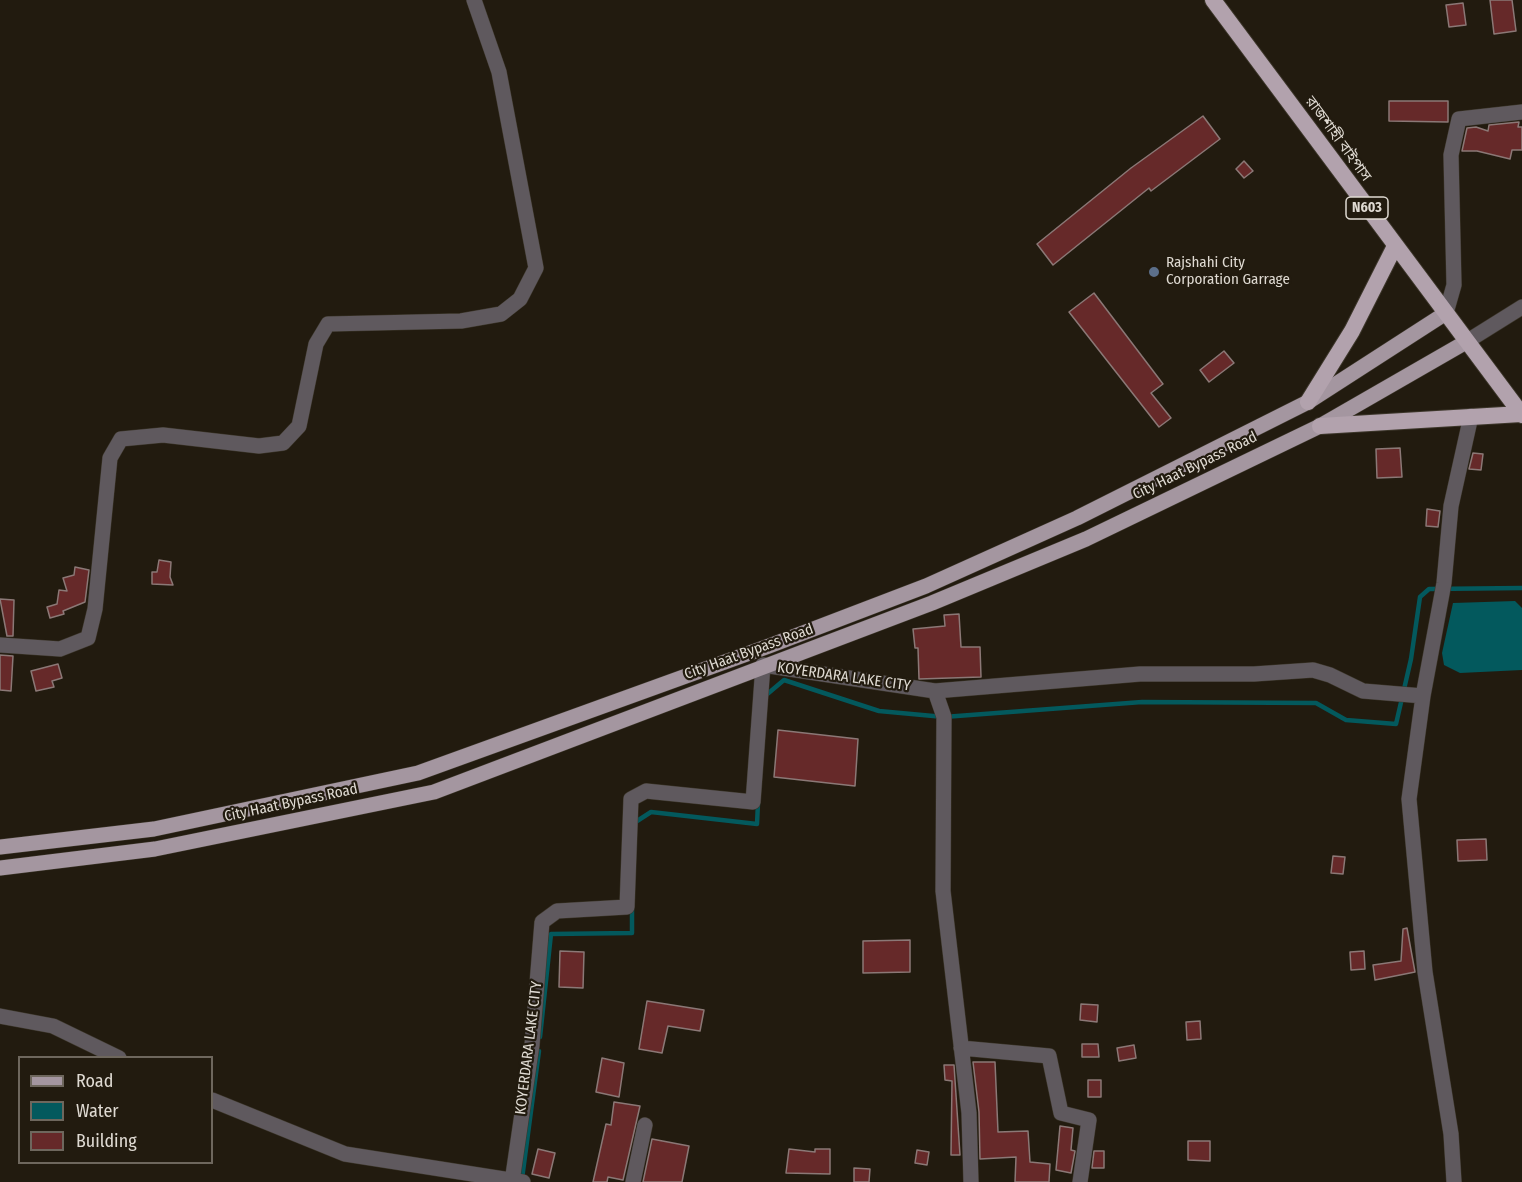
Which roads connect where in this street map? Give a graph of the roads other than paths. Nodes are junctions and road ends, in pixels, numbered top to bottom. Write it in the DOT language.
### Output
graph roads {
  1 [pos="474,0"];
  2 [pos="1213,0"];
  3 [pos="1522,112"];
  4 [pos="1395,246"];
  5 [pos="1522,307"];
  6 [pos="1446,313"];
  7 [pos="1466,342"];
  8 [pos="1308,402"];
  9 [pos="1522,414"];
  10 [pos="1471,416"];
  11 [pos="1320,426"];
  12 [pos="0,645"];
  13 [pos="763,665"];
  14 [pos="934,691"];
  15 [pos="1423,696"];
  16 [pos="0,848"];
  17 [pos="0,868"];
  18 [pos="0,1016"];
  19 [pos="961,1048"];
  20 [pos="115,1056"];
  21 [pos="213,1100"];
  22 [pos="645,1125"];
  23 [pos="516,1181"];
  24 [pos="633,1182"];
  25 [pos="971,1182"];
  26 [pos="1080,1182"];
  27 [pos="1454,1182"];
  1 -- 12 [label="street"];
  2 -- 4 [label="highway, রাজশাহী বাইপাস / N603"];
  3 -- 6 [label="street"];
  4 -- 6 [label="highway, রাজশাহী বাইপাস / N603"];
  4 -- 8 [label="highway"];
  5 -- 7 [label="street"];
  6 -- 7 [label="highway, রাজশাহী বাইপাস / N603"];
  6 -- 8 [label="main road, City Haat Bypass Road"];
  7 -- 9 [label="highway, রাজশাহী বাইপাস / N603"];
  7 -- 11 [label="main road, City Haat Bypass Road"];
  8 -- 16 [label="main road, City Haat Bypass Road"];
  9 -- 10 [label="highway"];
  10 -- 11 [label="highway"];
  10 -- 15 [label="street"];
  11 -- 13 [label="main road, City Haat Bypass Road"];
  13 -- 14 [label="street, KOYERDARA LAKE CITY"];
  13 -- 17 [label="main road, City Haat Bypass Road"];
  13 -- 23 [label="street, KOYERDARA LAKE CITY"];
  14 -- 15 [label="street, KOYERDARA LAKE CITY"];
  14 -- 19 [label="street"];
  15 -- 27 [label="street"];
  18 -- 20 [label="street"];
  19 -- 25 [label="street"];
  19 -- 26 [label="street"];
  21 -- 23 [label="street"];
  22 -- 24 [label="street"];
}
